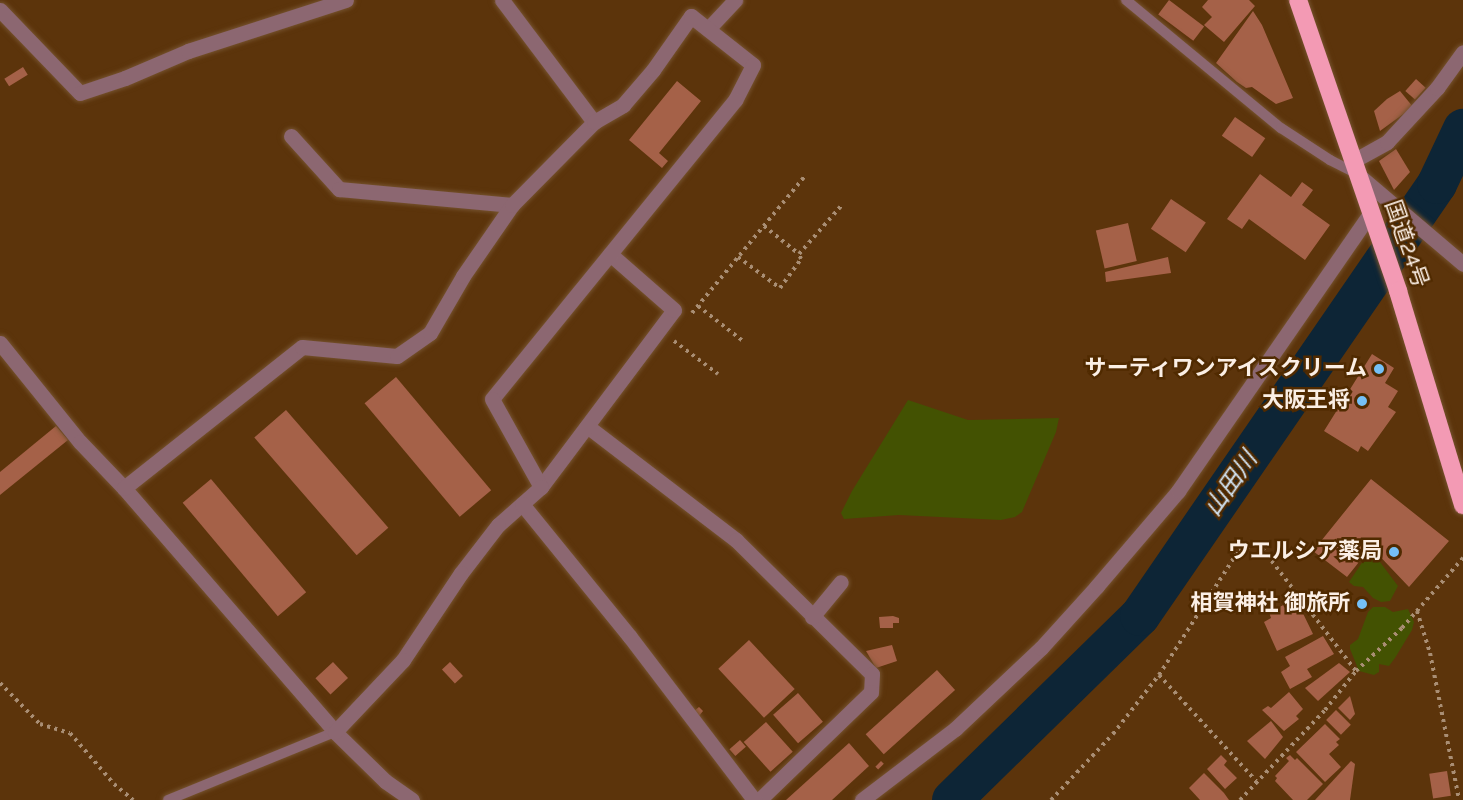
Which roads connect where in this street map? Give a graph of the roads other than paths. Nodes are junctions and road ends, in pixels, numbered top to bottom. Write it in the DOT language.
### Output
graph roads {
  1 [pos="346,0"];
  2 [pos="502,0"];
  3 [pos="735,0"];
  4 [pos="1126,0"];
  5 [pos="1298,0"];
  6 [pos="0,10"];
  7 [pos="708,29"];
  8 [pos="1463,52"];
  9 [pos="594,122"];
  10 [pos="291,136"];
  11 [pos="1355,167"];
  12 [pos="512,205"];
  13 [pos="1371,218"];
  14 [pos="610,254"];
  15 [pos="1463,264"];
  16 [pos="0,343"];
  17 [pos="586,426"];
  18 [pos="541,487"];
  19 [pos="124,488"];
  20 [pos="522,504"];
  21 [pos="1463,505"];
  22 [pos="841,582"];
  23 [pos="812,616"];
  24 [pos="335,732"];
  25 [pos="168,800"];
  26 [pos="412,800"];
  27 [pos="754,800"];
  28 [pos="759,800"];
  29 [pos="862,800"];
  1 -- 6 [label="street"];
  2 -- 9 [label="street"];
  3 -- 7 [label="street"];
  4 -- 11 [label="lane"];
  5 -- 11 [label="highway, 国道24号"];
  7 -- 9 [label="street"];
  7 -- 14 [label="street"];
  8 -- 11 [label="street"];
  9 -- 12 [label="street"];
  10 -- 12 [label="street"];
  11 -- 13 [label="highway, 国道24号"];
  11 -- 15 [label="street"];
  12 -- 19 [label="street"];
  13 -- 21 [label="highway, 国道24号"];
  13 -- 29 [label="street"];
  14 -- 17 [label="street"];
  14 -- 18 [label="street"];
  16 -- 19 [label="street"];
  17 -- 18 [label="street"];
  17 -- 23 [label="street"];
  18 -- 20 [label="street"];
  19 -- 24 [label="street"];
  20 -- 24 [label="street"];
  20 -- 27 [label="street"];
  22 -- 23 [label="street"];
  23 -- 28 [label="street"];
  24 -- 25 [label="lane"];
  24 -- 26 [label="street"];
}
